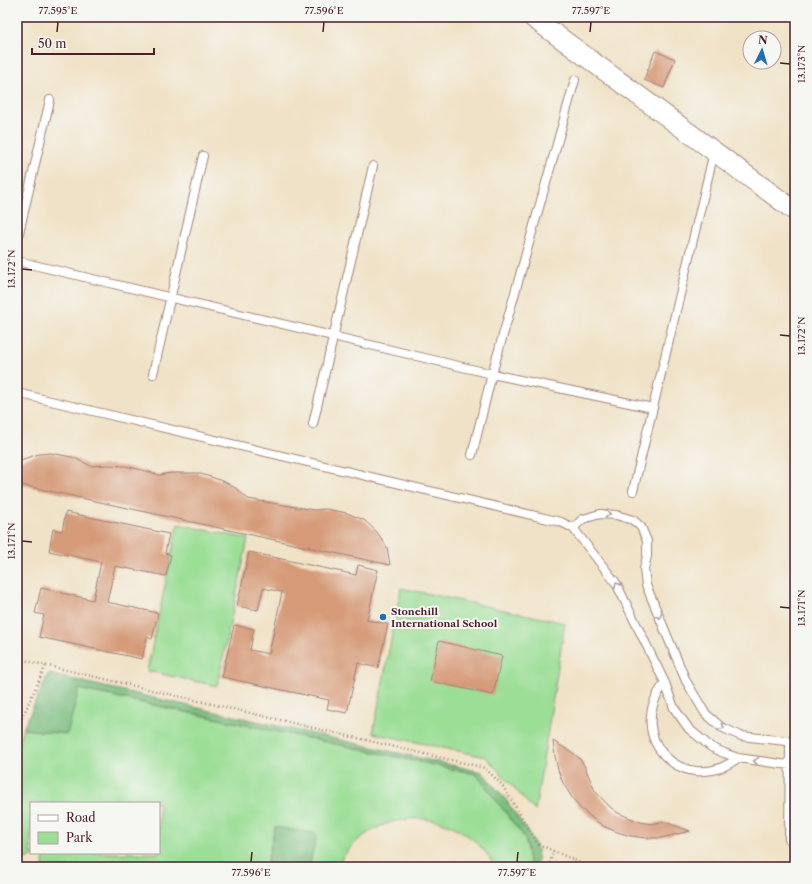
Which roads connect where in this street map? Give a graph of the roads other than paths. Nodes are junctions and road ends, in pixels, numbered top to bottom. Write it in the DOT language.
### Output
graph roads {
  1 [pos="532,17"];
  2 [pos="575,80"];
  3 [pos="50,100"];
  4 [pos="714,151"];
  5 [pos="203,156"];
  6 [pos="373,166"];
  7 [pos="795,211"];
  8 [pos="17,241"];
  9 [pos="17,261"];
  10 [pos="170,298"];
  11 [pos="333,336"];
  12 [pos="153,374"];
  13 [pos="492,374"];
  14 [pos="17,393"];
  15 [pos="653,408"];
  16 [pos="312,424"];
  17 [pos="472,455"];
  18 [pos="633,491"];
  19 [pos="573,528"];
  20 [pos="665,683"];
  21 [pos="793,742"];
  22 [pos="738,758"];
  23 [pos="793,765"];
  24 [pos="789,839"];
  1 -- 4 [label="street"];
  2 -- 13 [label="lane"];
  3 -- 8 [label="lane"];
  4 -- 7 [label="street"];
  4 -- 15 [label="lane"];
  5 -- 10 [label="lane"];
  6 -- 11 [label="lane"];
  9 -- 10 [label="lane"];
  10 -- 11 [label="lane"];
  10 -- 12 [label="lane"];
  11 -- 13 [label="lane"];
  11 -- 16 [label="lane"];
  13 -- 15 [label="lane"];
  13 -- 17 [label="lane"];
  14 -- 19 [label="lane"];
  15 -- 18 [label="lane"];
  20 -- 19 [label="lane, one-way"];
  19 -- 21 [label="lane, one-way"];
  20 -- 22 [label="lane"];
  20 -- 22 [label="lane"];
  21 -- 23 [label="lane"];
  23 -- 22 [label="lane, one-way"];
  23 -- 24 [label="lane"];
}
